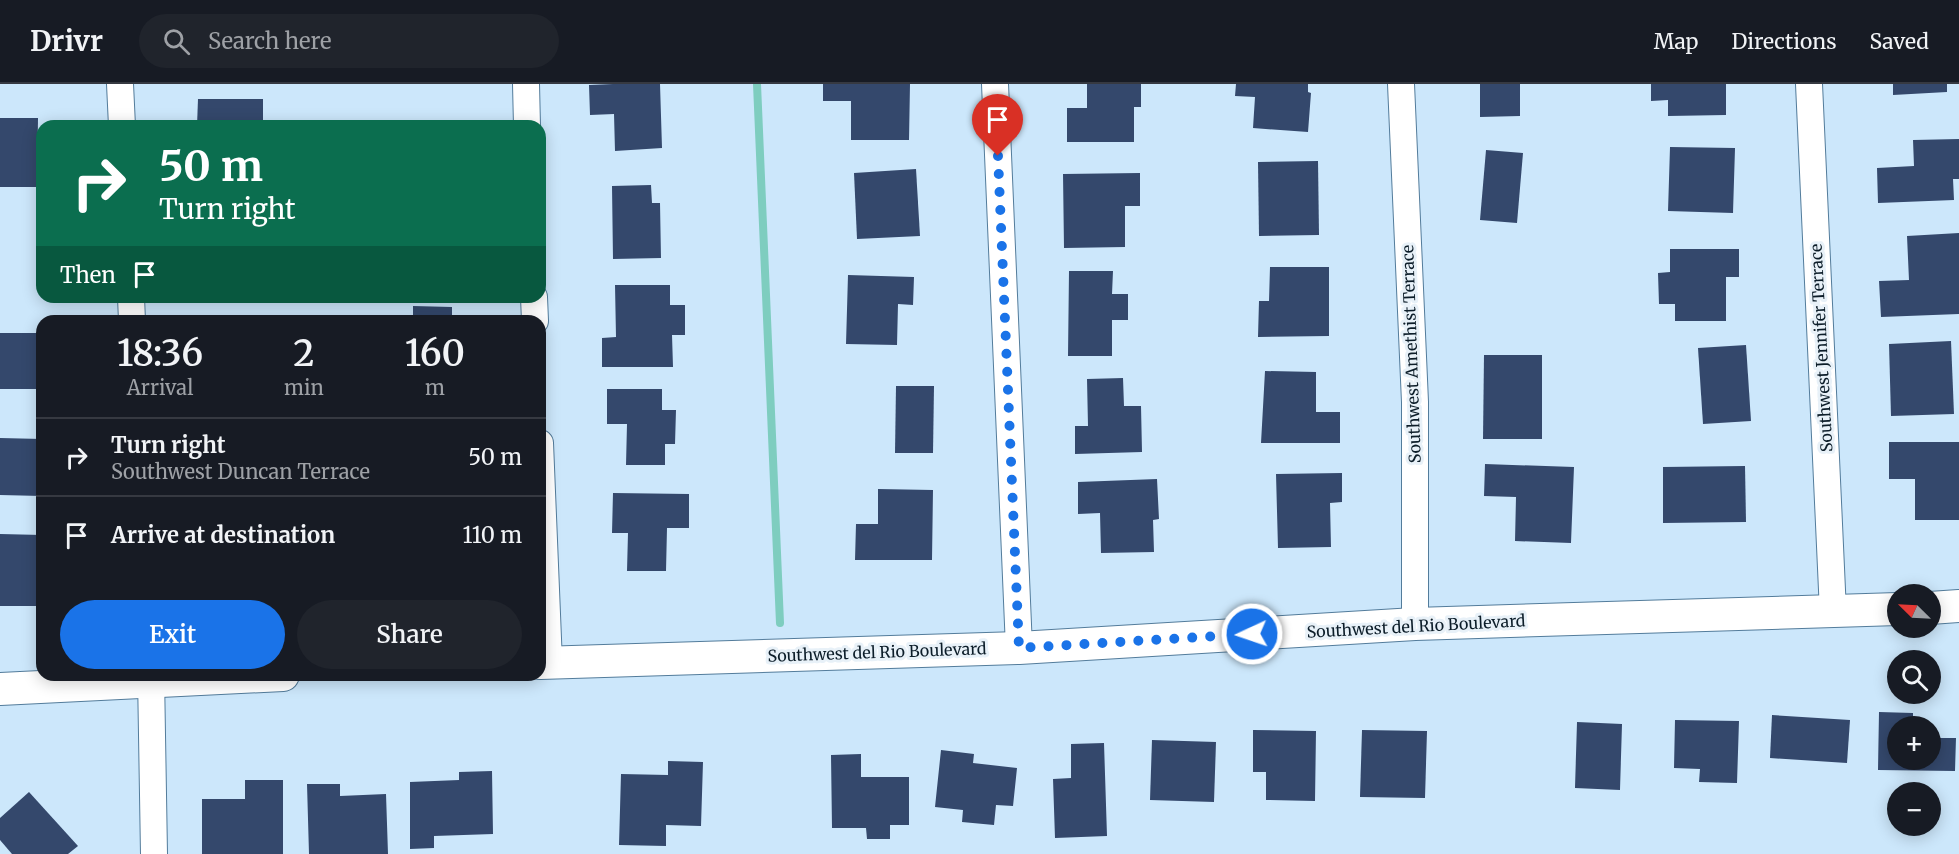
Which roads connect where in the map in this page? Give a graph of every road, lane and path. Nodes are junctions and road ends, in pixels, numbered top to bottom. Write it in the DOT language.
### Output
graph roads {
  1 [pos="120,84"];
  2 [pos="526,84"];
  3 [pos="995,84"];
  4 [pos="1401,84"];
  5 [pos="1809,84"];
  6 [pos="122,120"];
  7 [pos="527,120"];
  8 [pos="1959,606"];
  9 [pos="1941,607"];
  10 [pos="1887,610"];
  11 [pos="1833,612"];
  12 [pos="1415,624"];
  13 [pos="1019,648"];
  14 [pos="546,663"];
  15 [pos="110,681"];
  16 [pos="151,681"];
  17 [pos="0,689"];
  18 [pos="154,854"];
  1 -- 6 [label="street"];
  2 -- 7 [label="street"];
  3 -- 13 [label="street"];
  4 -- 12 [label="street, Southwest Amethist Terrace"];
  5 -- 11 [label="street, Southwest Jennifer Terrace"];
  8 -- 9 [label="street"];
  10 -- 11 [label="street, Southwest del Rio Boulevard"];
  11 -- 12 [label="street, Southwest del Rio Boulevard"];
  12 -- 13 [label="street, Southwest del Rio Boulevard"];
  13 -- 14 [label="street, Southwest del Rio Boulevard"];
  15 -- 17 [label="street"];
  16 -- 18 [label="street"];
}
